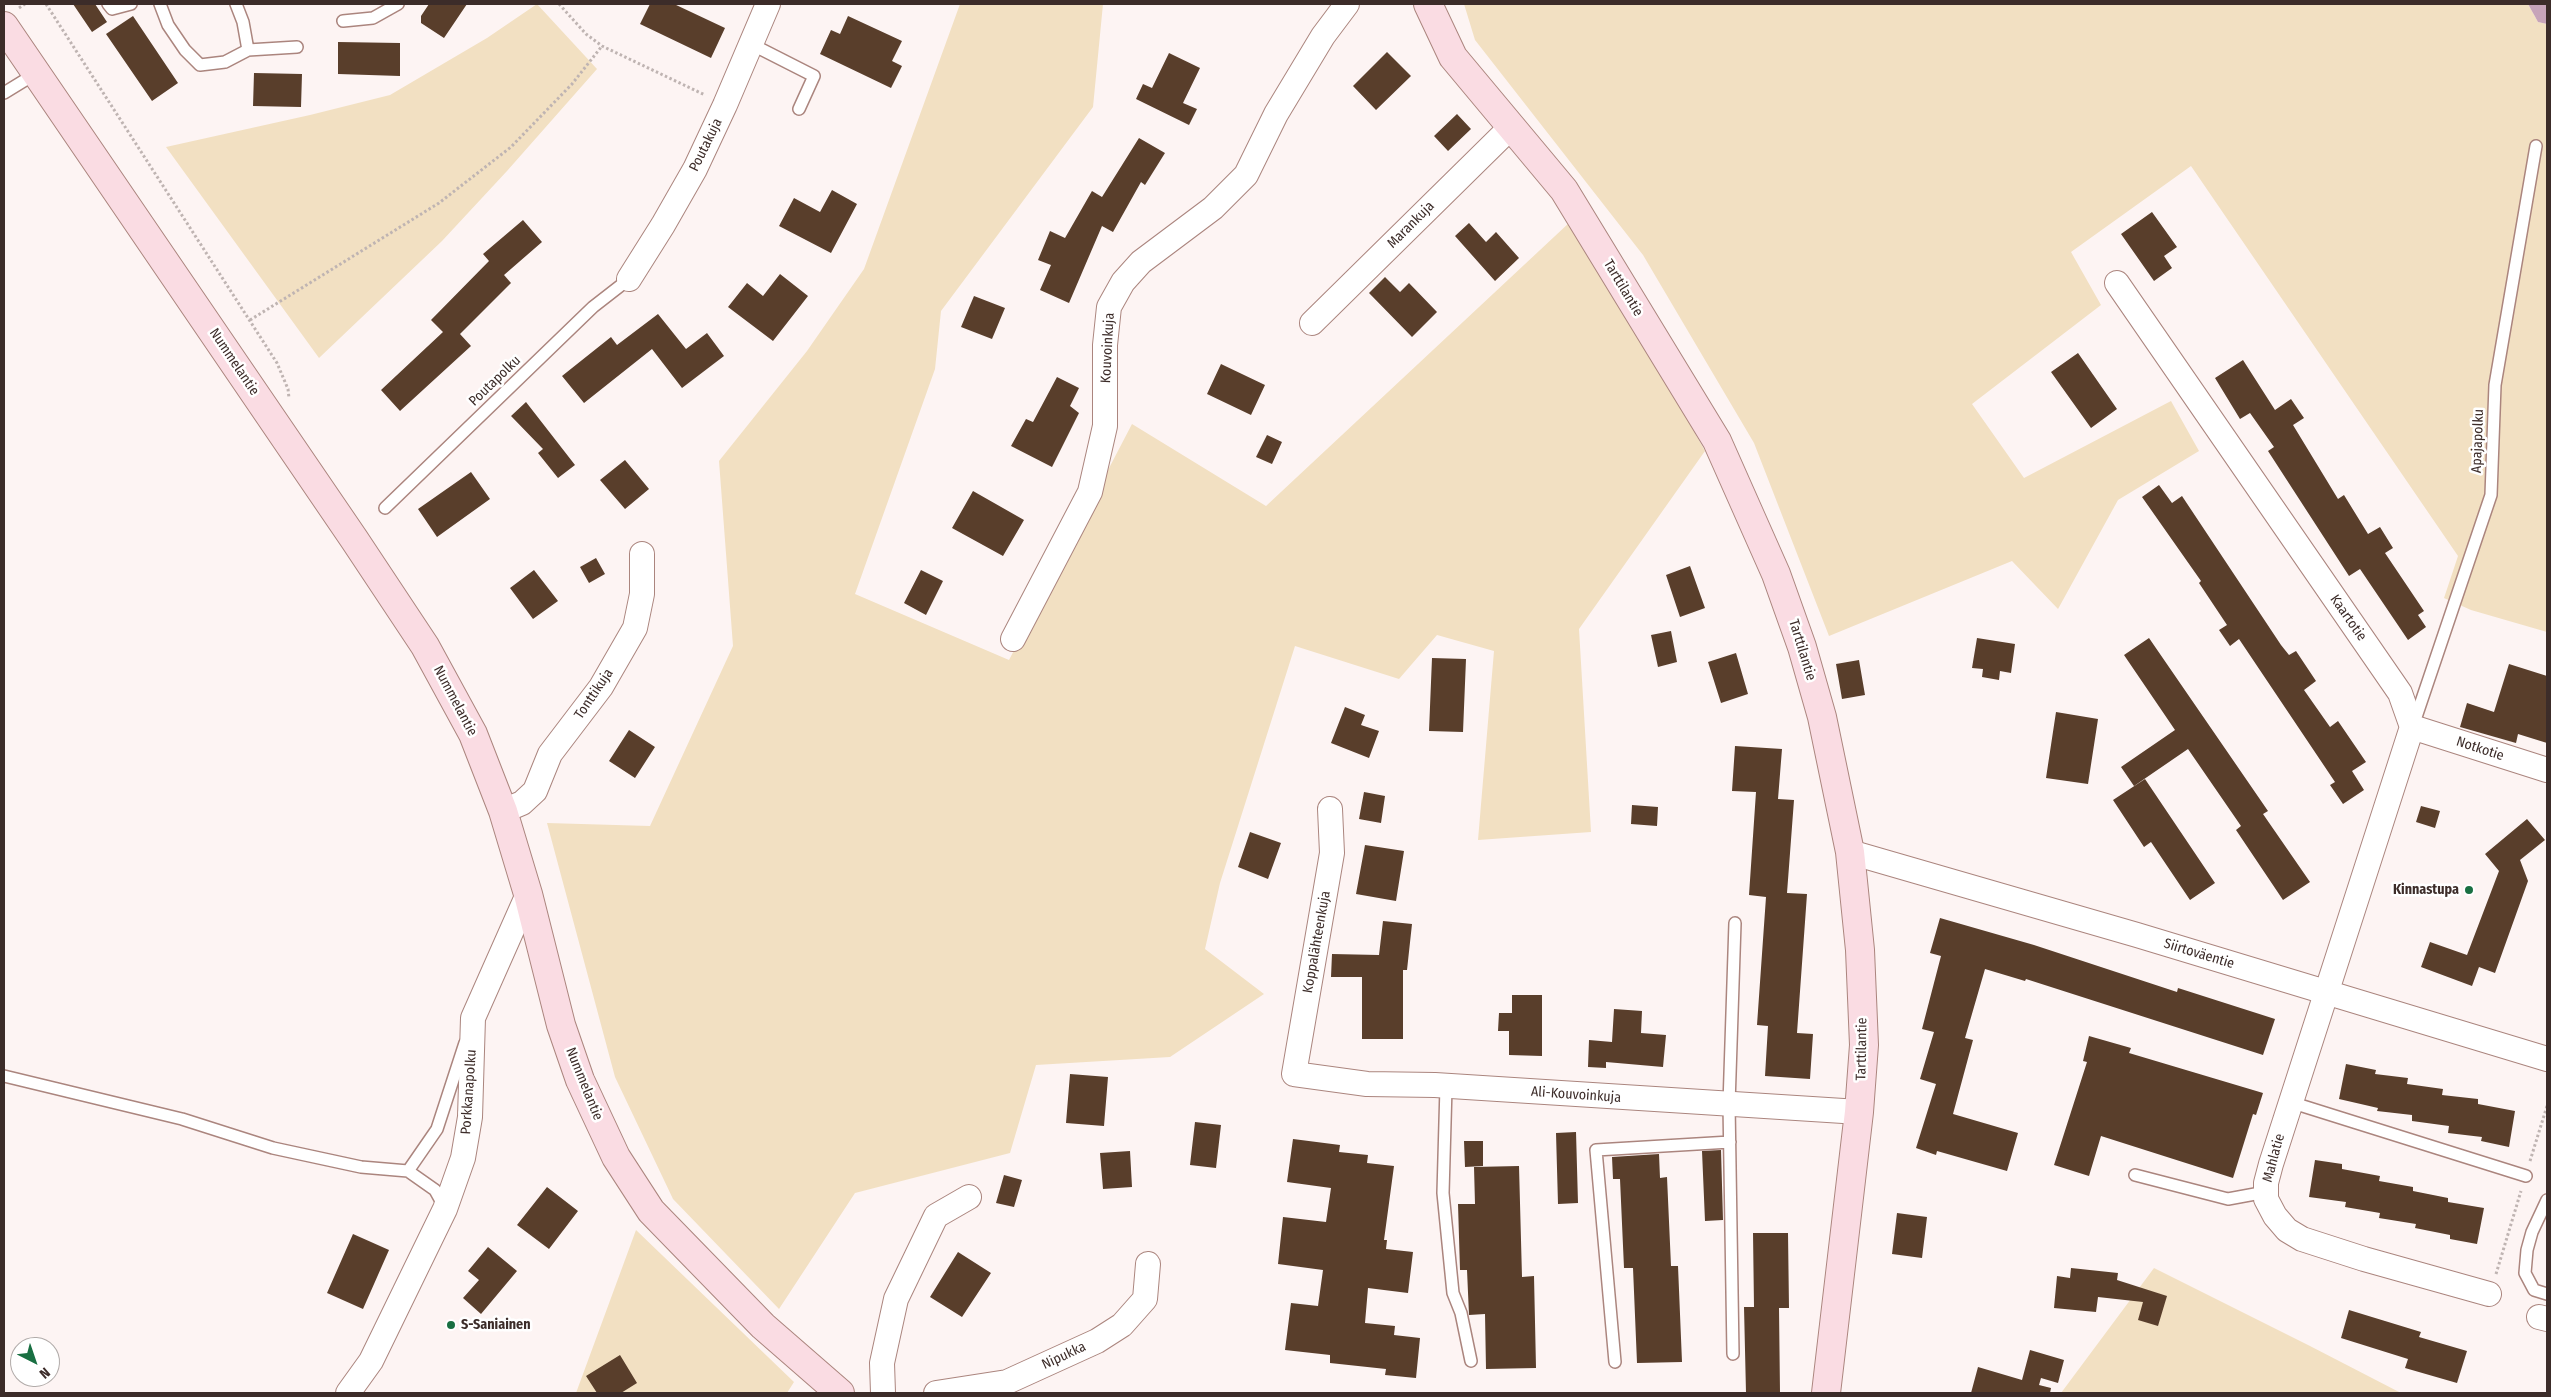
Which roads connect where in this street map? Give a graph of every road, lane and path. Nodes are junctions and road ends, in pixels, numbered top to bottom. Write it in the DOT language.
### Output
graph roads {
  1 [pos="108,4"];
  2 [pos="131,4"];
  3 [pos="160,4"];
  4 [pos="236,4"];
  5 [pos="398,4"];
  6 [pos="559,4"];
  7 [pos="768,4"];
  8 [pos="1347,4"];
  9 [pos="1428,4"];
  10 [pos="343,21"];
  11 [pos="4,26"];
  12 [pos="751,44"];
  13 [pos="602,46"];
  14 [pos="297,48"];
  15 [pos="248,50"];
  16 [pos="35,74"];
  17 [pos="4,94"];
  18 [pos="726,105"];
  19 [pos="799,109"];
  20 [pos="1510,128"];
  21 [pos="2536,146"];
  22 [pos="629,279"];
  23 [pos="2116,283"];
  24 [pos="250,320"];
  25 [pos="1312,323"];
  26 [pos="385,508"];
  27 [pos="642,554"];
  28 [pos="1013,639"];
  29 [pos="2412,728"];
  30 [pos="2547,770"];
  31 [pos="1330,808"];
  32 [pos="503,811"];
  33 [pos="1850,852"];
  34 [pos="528,894"];
  35 [pos="1735,923"];
  36 [pos="2325,993"];
  37 [pos="473,1018"];
  38 [pos="2547,1059"];
  39 [pos="1294,1074"];
  40 [pos="4,1076"];
  41 [pos="1446,1086"];
  42 [pos="2290,1102"];
  43 [pos="1729,1104"];
  44 [pos="2547,1106"];
  45 [pos="1859,1112"];
  46 [pos="1730,1142"];
  47 [pos="408,1171"];
  48 [pos="2135,1175"];
  49 [pos="2526,1176"];
  50 [pos="2266,1192"];
  51 [pos="969,1197"];
  52 [pos="2547,1200"];
  53 [pos="446,1209"];
  54 [pos="1148,1264"];
  55 [pos="2489,1294"];
  56 [pos="2547,1294"];
  57 [pos="1733,1354"];
  58 [pos="1471,1360"];
  59 [pos="1615,1362"];
  60 [pos="348,1393"];
  61 [pos="840,1393"];
  62 [pos="883,1393"];
  63 [pos="936,1393"];
  64 [pos="1826,1393"];
  1 -- 2 [label="lane"];
  3 -- 15 [label="lane"];
  4 -- 15 [label="lane"];
  5 -- 10 [label="lane"];
  6 -- 13 [label="path"];
  7 -- 12 [label="street, Poutakuja"];
  8 -- 28 [label="street, Kouvoinkuja"];
  9 -- 20 [label="street, Tarttilantie"];
  11 -- 16 [label="street, Nummelantie"];
  12 -- 18 [label="street, Poutakuja"];
  12 -- 19 [label="lane"];
  13 -- 18 [label="path"];
  13 -- 24 [label="path"];
  14 -- 15 [label="lane"];
  16 -- 17 [label="lane"];
  16 -- 32 [label="street, Nummelantie"];
  18 -- 22 [label="street, Poutakuja"];
  20 -- 25 [label="street, Marankuja"];
  20 -- 33 [label="street, Tarttilantie"];
  21 -- 29 [label="lane, Apajapolku"];
  22 -- 26 [label="lane, Poutapolku"];
  23 -- 29 [label="street, Kaartotie"];
  27 -- 32 [label="street, Tonttikuja"];
  29 -- 30 [label="street, Notkotie"];
  29 -- 36 [label="street"];
  31 -- 39 [label="street, Koppalähteenkuja"];
  32 -- 34 [label="street, Nummelantie"];
  33 -- 36 [label="street, Siirtoväentie"];
  33 -- 45 [label="street, Tarttilantie"];
  34 -- 37 [label="street, Porkkanapolku"];
  34 -- 61 [label="street, Nummelantie"];
  35 -- 43 [label="lane"];
  36 -- 38 [label="street, Siirtoväentie"];
  36 -- 42 [label="street, Mahlatie"];
  37 -- 47 [label="lane"];
  37 -- 53 [label="street, Porkkanapolku"];
  39 -- 41 [label="street, Ali-Kouvoinkuja"];
  40 -- 47 [label="lane"];
  41 -- 43 [label="street, Ali-Kouvoinkuja"];
  41 -- 58 [label="lane"];
  42 -- 49 [label="lane"];
  42 -- 50 [label="street, Mahlatie"];
  43 -- 45 [label="street, Ali-Kouvoinkuja"];
  43 -- 46 [label="lane"];
  44 -- 49 [label="path"];
  45 -- 64 [label="street, Tarttilantie"];
  46 -- 57 [label="lane"];
  46 -- 59 [label="lane"];
  47 -- 53 [label="lane"];
  48 -- 50 [label="lane"];
  49 -- 55 [label="path"];
  50 -- 55 [label="street, Mahlatie"];
  51 -- 62 [label="street"];
  52 -- 56 [label="lane"];
  53 -- 60 [label="street, Porkkanapolku"];
  54 -- 63 [label="street, Nipukka"];
}
